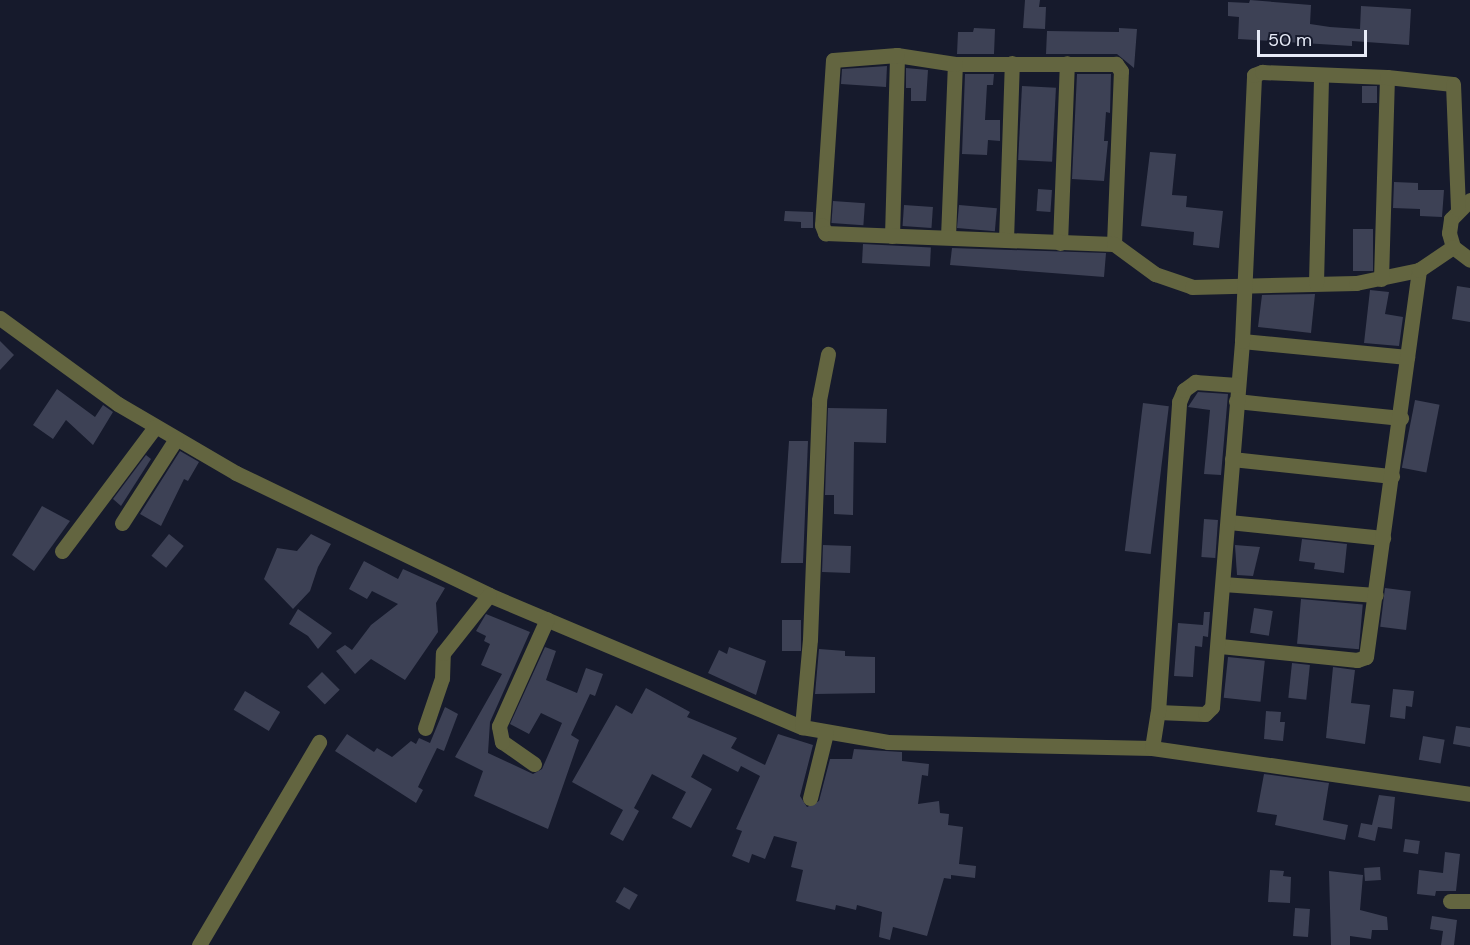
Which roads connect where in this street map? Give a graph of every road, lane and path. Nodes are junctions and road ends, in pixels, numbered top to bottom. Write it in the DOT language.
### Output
graph roads {
  1 [pos="897,55"];
  2 [pos="1012,63"];
  3 [pos="1067,63"];
  4 [pos="955,64"];
  5 [pos="1321,75"];
  6 [pos="1387,77"];
  7 [pos="1464,205"];
  8 [pos="892,236"];
  9 [pos="948,237"];
  10 [pos="1006,240"];
  11 [pos="1060,243"];
  12 [pos="1114,244"];
  13 [pos="1453,247"];
  14 [pos="1470,260"];
  15 [pos="1419,270"];
  16 [pos="1381,279"];
  17 [pos="1316,283"];
  18 [pos="1244,284"];
  19 [pos="0,318"];
  20 [pos="1242,341"];
  21 [pos="828,354"];
  22 [pos="1407,357"];
  23 [pos="1236,393"];
  24 [pos="1401,418"];
  25 [pos="155,428"];
  26 [pos="176,439"];
  27 [pos="1232,459"];
  28 [pos="1392,476"];
  29 [pos="1228,522"];
  30 [pos="122,523"];
  31 [pos="1383,538"];
  32 [pos="62,551"];
  33 [pos="1223,584"];
  34 [pos="489,595"];
  35 [pos="1376,596"];
  36 [pos="547,619"];
  37 [pos="1220,646"];
  38 [pos="1158,712"];
  39 [pos="802,727"];
  40 [pos="424,728"];
  41 [pos="826,733"];
  42 [pos="319,742"];
  43 [pos="1152,748"];
  44 [pos="534,764"];
  45 [pos="1470,794"];
  46 [pos="810,798"];
  47 [pos="1450,901"];
  48 [pos="1470,901"];
  49 [pos="199,945"];
  1 -- 4 [label="street"];
  1 -- 8 [label="street"];
  1 -- 8 [label="street"];
  2 -- 3 [label="street"];
  2 -- 4 [label="street"];
  2 -- 10 [label="street"];
  3 -- 11 [label="street"];
  3 -- 12 [label="street"];
  4 -- 9 [label="street"];
  5 -- 6 [label="street"];
  5 -- 17 [label="street"];
  5 -- 18 [label="street"];
  6 -- 7 [label="street"];
  6 -- 16 [label="street"];
  7 -- 13 [label="street"];
  8 -- 9 [label="street"];
  9 -- 10 [label="street"];
  10 -- 11 [label="street"];
  11 -- 12 [label="street"];
  12 -- 18 [label="street"];
  13 -- 14 [label="street"];
  13 -- 15 [label="street"];
  15 -- 16 [label="street"];
  15 -- 22 [label="street"];
  16 -- 17 [label="street"];
  17 -- 18 [label="street"];
  18 -- 20 [label="street"];
  19 -- 25 [label="street"];
  20 -- 22 [label="street"];
  20 -- 23 [label="street"];
  21 -- 39 [label="street"];
  22 -- 24 [label="street"];
  23 -- 24 [label="street"];
  23 -- 27 [label="street"];
  23 -- 38 [label="street"];
  24 -- 28 [label="street"];
  25 -- 26 [label="street"];
  25 -- 32 [label="street"];
  26 -- 30 [label="street"];
  26 -- 34 [label="street"];
  27 -- 28 [label="street"];
  27 -- 29 [label="street"];
  28 -- 31 [label="street"];
  29 -- 31 [label="street"];
  29 -- 33 [label="street"];
  31 -- 35 [label="street"];
  33 -- 35 [label="street"];
  33 -- 37 [label="street"];
  34 -- 36 [label="street"];
  34 -- 40 [label="street"];
  35 -- 37 [label="street"];
  36 -- 39 [label="street"];
  36 -- 44 [label="street"];
  37 -- 38 [label="street"];
  38 -- 43 [label="street"];
  39 -- 41 [label="street"];
  41 -- 43 [label="street"];
  41 -- 46 [label="street"];
  42 -- 49 [label="street"];
  43 -- 45 [label="street"];
  47 -- 48 [label="street"];
}
